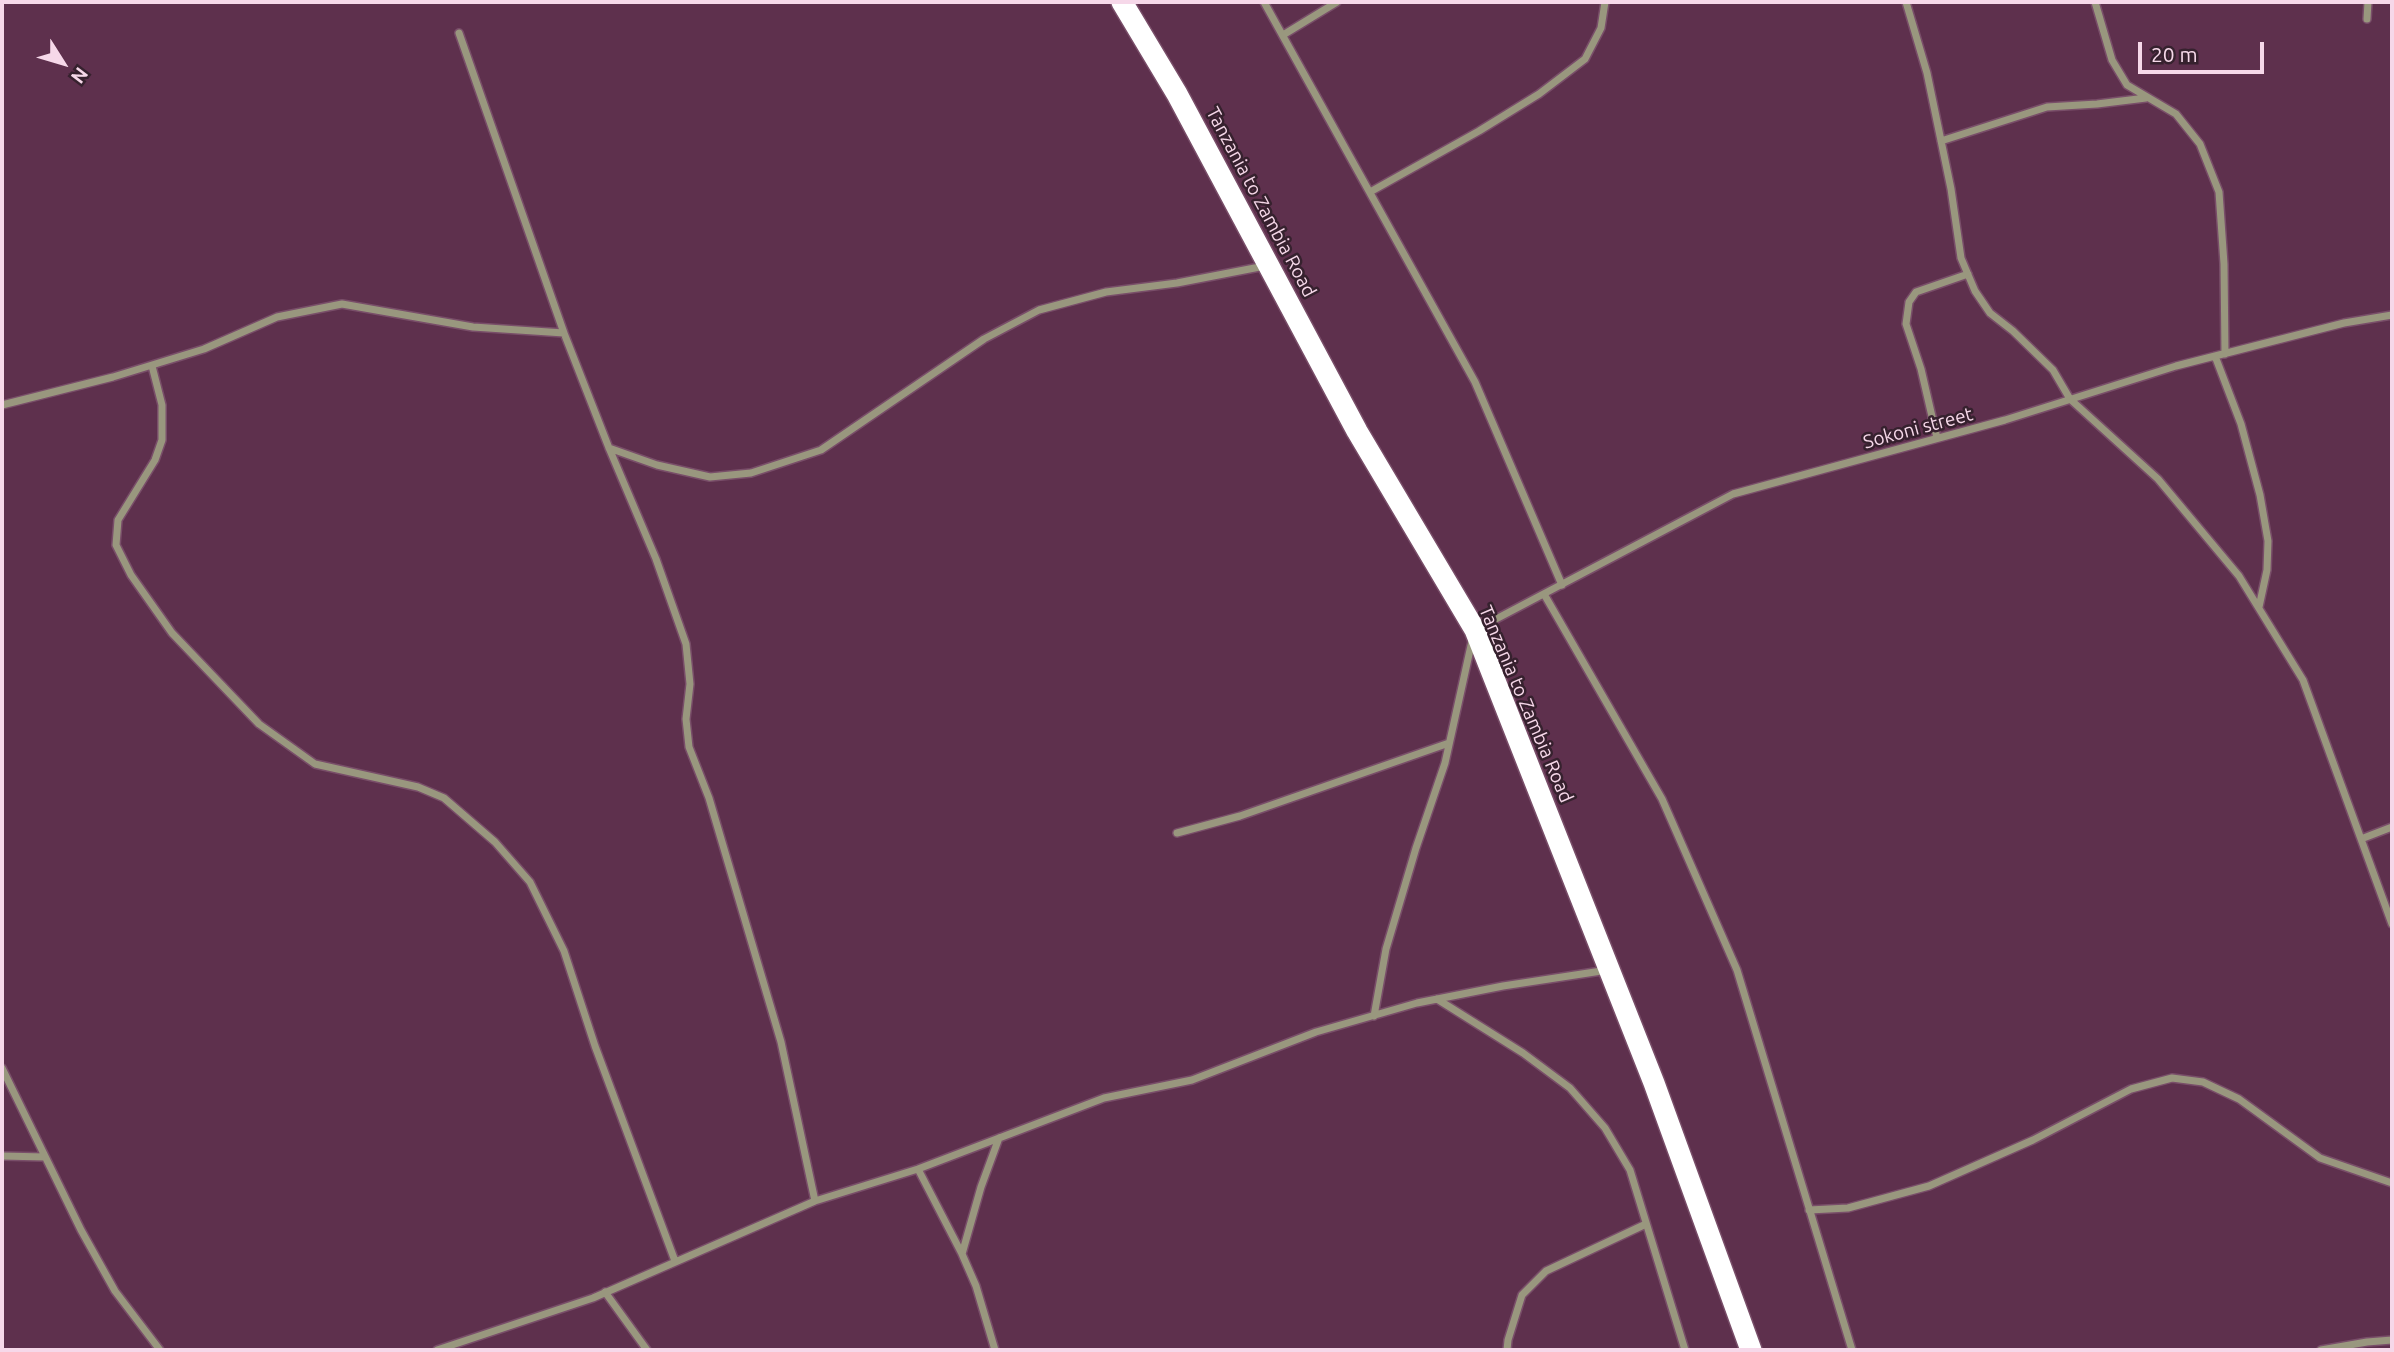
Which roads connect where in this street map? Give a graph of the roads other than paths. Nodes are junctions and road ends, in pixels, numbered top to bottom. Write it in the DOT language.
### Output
graph roads {
  1 [pos="1122,2"];
  2 [pos="1264,2"];
  3 [pos="1337,2"];
  4 [pos="1605,2"];
  5 [pos="1906,2"];
  6 [pos="2095,2"];
  7 [pos="2368,2"];
  8 [pos="2367,19"];
  9 [pos="459,33"];
  10 [pos="1283,36"];
  11 [pos="2147,98"];
  12 [pos="1941,141"];
  13 [pos="1370,192"];
  14 [pos="1269,266"];
  15 [pos="1968,274"];
  16 [pos="2392,315"];
  17 [pos="564,333"];
  18 [pos="2225,354"];
  19 [pos="2215,356"];
  20 [pos="152,366"];
  21 [pos="2070,400"];
  22 [pos="2,405"];
  23 [pos="1937,438"];
  24 [pos="609,448"];
  25 [pos="1562,585"];
  26 [pos="1544,594"];
  27 [pos="2259,607"];
  28 [pos="1475,630"];
  29 [pos="1449,743"];
  30 [pos="2392,827"];
  31 [pos="1177,832"];
  32 [pos="2361,839"];
  33 [pos="2392,924"];
  34 [pos="1609,970"];
  35 [pos="1437,999"];
  36 [pos="1374,1016"];
  37 [pos="2,1068"];
  38 [pos="999,1139"];
  39 [pos="2,1156"];
  40 [pos="44,1157"];
  41 [pos="918,1169"];
  42 [pos="2392,1183"];
  43 [pos="815,1201"];
  44 [pos="1809,1210"];
  45 [pos="1646,1224"];
  46 [pos="962,1254"];
  47 [pos="675,1261"];
  48 [pos="605,1292"];
  49 [pos="2392,1340"];
  50 [pos="160,1350"];
  51 [pos="438,1350"];
  52 [pos="648,1350"];
  53 [pos="995,1350"];
  54 [pos="1507,1350"];
  55 [pos="1685,1350"];
  56 [pos="1751,1350"];
  57 [pos="1852,1350"];
  58 [pos="2321,1350"];
  1 -- 14 [label="highway, Tanzania to Zambia Road"];
  2 -- 10 [label="street"];
  3 -- 10 [label="street"];
  4 -- 13 [label="street"];
  5 -- 12 [label="street"];
  6 -- 11 [label="street"];
  7 -- 8 [label="street"];
  9 -- 17 [label="street"];
  10 -- 13 [label="street"];
  11 -- 12 [label="street"];
  11 -- 18 [label="street"];
  12 -- 15 [label="street"];
  13 -- 25 [label="street"];
  14 -- 24 [label="street"];
  14 -- 28 [label="highway, Tanzania to Zambia Road"];
  15 -- 21 [label="street"];
  15 -- 23 [label="street"];
  16 -- 18 [label="street, Sokoni street"];
  17 -- 20 [label="street"];
  17 -- 24 [label="street"];
  18 -- 19 [label="street, Sokoni street"];
  19 -- 21 [label="street, Sokoni street"];
  19 -- 27 [label="street"];
  20 -- 22 [label="street"];
  20 -- 47 [label="street"];
  21 -- 23 [label="street, Sokoni street"];
  21 -- 27 [label="street"];
  23 -- 25 [label="street, Sokoni street"];
  24 -- 43 [label="street"];
  25 -- 26 [label="street, Sokoni street"];
  26 -- 28 [label="street, Sokoni street"];
  26 -- 44 [label="street"];
  27 -- 32 [label="street"];
  28 -- 29 [label="street"];
  28 -- 34 [label="highway, Tanzania to Zambia Road"];
  29 -- 31 [label="street"];
  29 -- 36 [label="street"];
  30 -- 32 [label="street"];
  32 -- 33 [label="street"];
  34 -- 35 [label="street"];
  34 -- 56 [label="highway, Tanzania to Zambia Road"];
  35 -- 36 [label="street"];
  35 -- 45 [label="street"];
  36 -- 38 [label="street"];
  37 -- 40 [label="street"];
  38 -- 41 [label="street"];
  38 -- 46 [label="street"];
  39 -- 40 [label="street"];
  40 -- 50 [label="street"];
  41 -- 43 [label="street"];
  41 -- 46 [label="street"];
  42 -- 44 [label="street"];
  43 -- 47 [label="street"];
  44 -- 57 [label="street"];
  45 -- 54 [label="street"];
  45 -- 55 [label="street"];
  46 -- 53 [label="street"];
  47 -- 48 [label="street"];
  48 -- 51 [label="street"];
  48 -- 52 [label="street"];
  49 -- 58 [label="street"];
}
